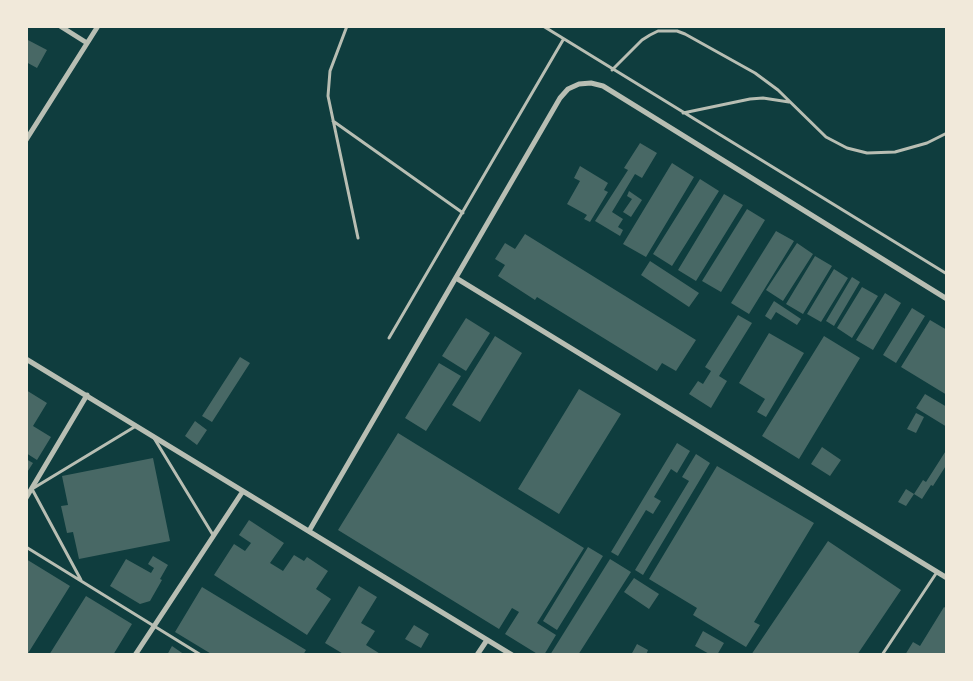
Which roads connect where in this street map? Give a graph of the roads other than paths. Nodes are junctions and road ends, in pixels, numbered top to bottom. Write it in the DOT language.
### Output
graph roads {
  1 [pos="60,26"];
  2 [pos="98,26"];
  3 [pos="347,26"];
  4 [pos="543,26"];
  5 [pos="563,40"];
  6 [pos="88,43"];
  7 [pos="612,70"];
  8 [pos="790,102"];
  9 [pos="683,113"];
  10 [pos="332,121"];
  11 [pos="947,133"];
  12 [pos="26,140"];
  13 [pos="463,213"];
  14 [pos="358,238"];
  15 [pos="947,274"];
  16 [pos="456,278"];
  17 [pos="947,299"];
  18 [pos="389,338"];
  19 [pos="26,359"];
  20 [pos="87,395"];
  21 [pos="137,426"];
  22 [pos="152,436"];
  23 [pos="32,488"];
  24 [pos="243,491"];
  25 [pos="26,498"];
  26 [pos="309,531"];
  27 [pos="214,536"];
  28 [pos="26,547"];
  29 [pos="936,572"];
  30 [pos="947,578"];
  31 [pos="81,580"];
  32 [pos="155,625"];
  33 [pos="487,640"];
  34 [pos="135,655"];
  35 [pos="201,655"];
  36 [pos="477,655"];
  37 [pos="512,655"];
  38 [pos="882,655"];
  1 -- 6 [label="street"];
  2 -- 6 [label="street"];
  3 -- 10 [label="lane"];
  4 -- 5 [label="lane"];
  5 -- 7 [label="lane"];
  5 -- 13 [label="lane"];
  6 -- 12 [label="street"];
  7 -- 8 [label="lane"];
  7 -- 9 [label="lane"];
  8 -- 9 [label="lane"];
  8 -- 11 [label="lane"];
  9 -- 15 [label="lane"];
  10 -- 13 [label="lane"];
  10 -- 14 [label="lane"];
  13 -- 18 [label="lane"];
  16 -- 17 [label="street"];
  16 -- 26 [label="street"];
  16 -- 29 [label="street"];
  19 -- 20 [label="street"];
  20 -- 21 [label="street"];
  20 -- 23 [label="street"];
  21 -- 22 [label="street"];
  21 -- 23 [label="lane"];
  22 -- 24 [label="street"];
  22 -- 27 [label="lane"];
  23 -- 25 [label="street"];
  23 -- 31 [label="lane"];
  24 -- 26 [label="street"];
  24 -- 27 [label="street"];
  26 -- 33 [label="street"];
  27 -- 32 [label="street"];
  28 -- 31 [label="lane"];
  29 -- 30 [label="street"];
  29 -- 38 [label="lane"];
  31 -- 32 [label="lane"];
  32 -- 34 [label="street"];
  32 -- 35 [label="lane"];
  33 -- 36 [label="street"];
  33 -- 37 [label="street"];
}
